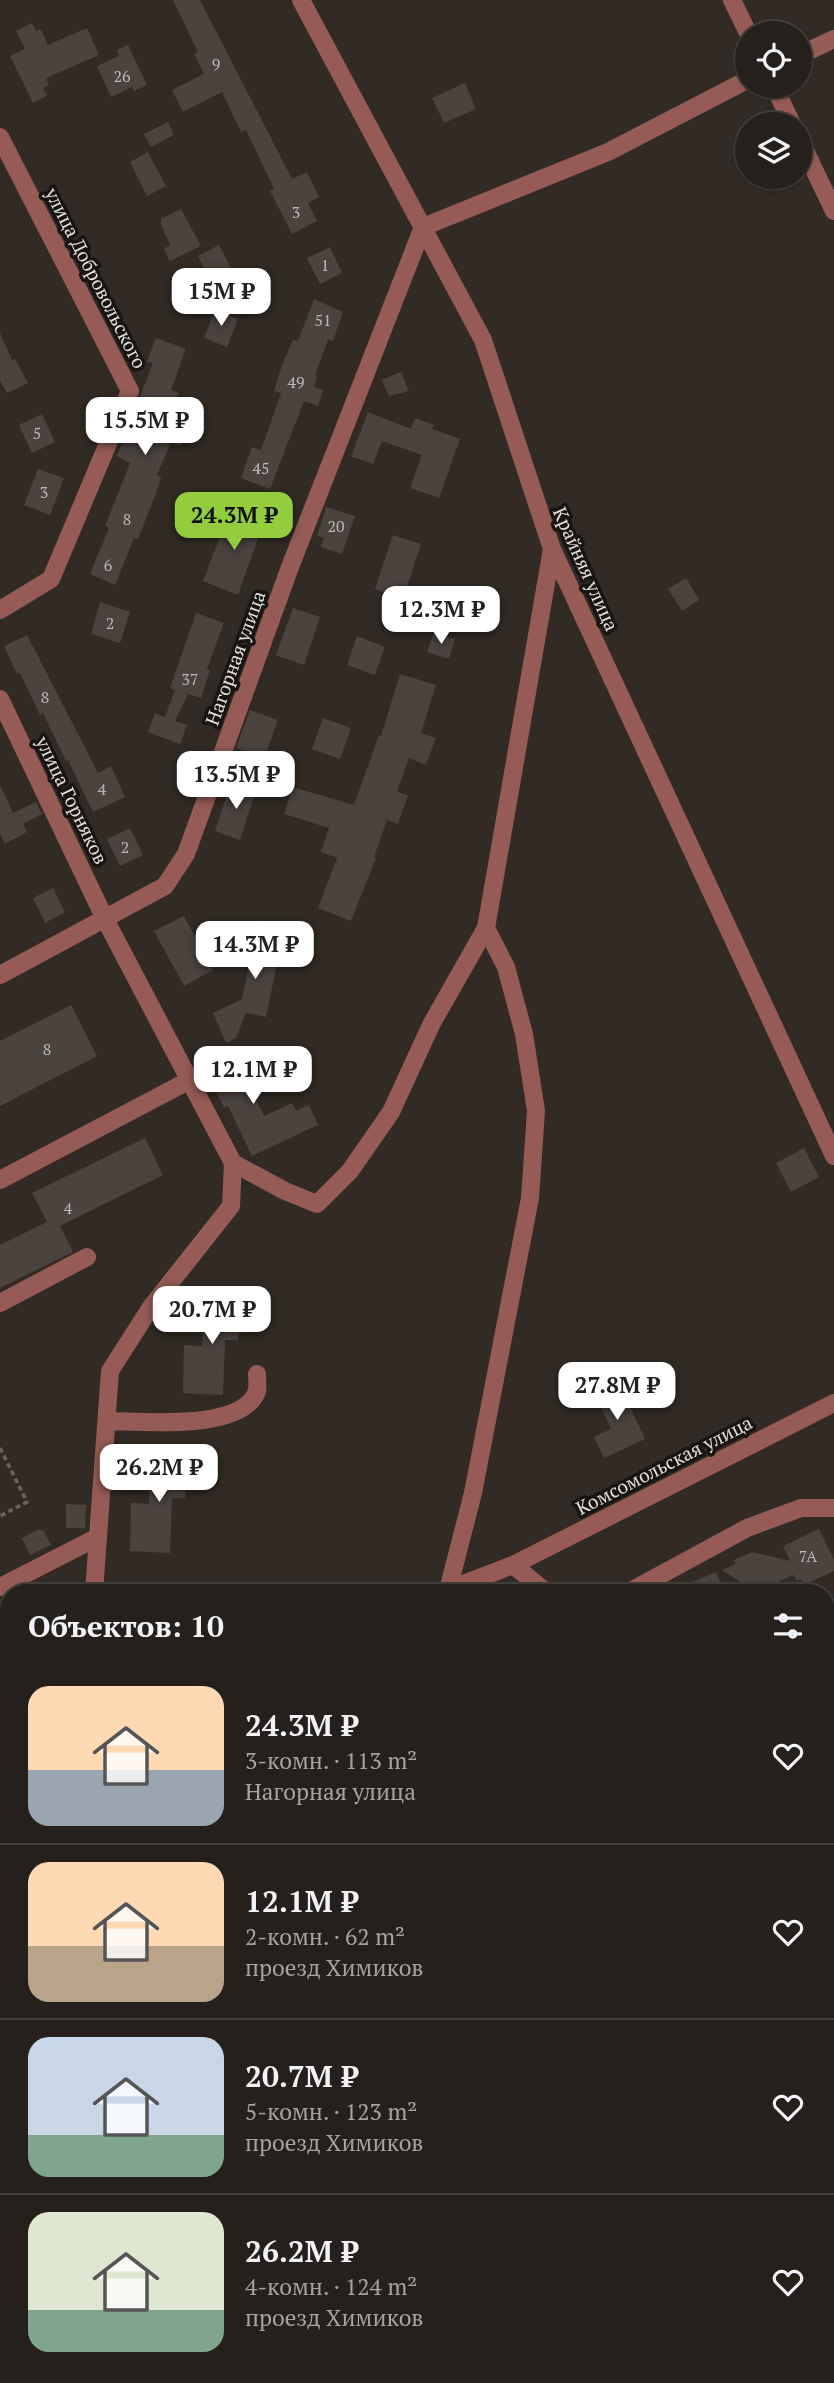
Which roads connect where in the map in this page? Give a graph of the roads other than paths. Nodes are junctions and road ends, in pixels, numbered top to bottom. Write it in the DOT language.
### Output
graph roads {
  1 [pos="301,0"];
  2 [pos="732,0"];
  3 [pos="742,21"];
  4 [pos="834,39"];
  5 [pos="812,49"];
  6 [pos="735,86"];
  7 [pos="0,137"];
  8 [pos="812,165"];
  9 [pos="834,211"];
  10 [pos="423,227"];
  11 [pos="552,549"];
  12 [pos="0,610"];
  13 [pos="0,699"];
  14 [pos="105,919"];
  15 [pos="486,928"];
  16 [pos="0,975"];
  17 [pos="190,1080"];
  18 [pos="834,1156"];
  19 [pos="233,1163"];
  20 [pos="0,1180"];
  21 [pos="87,1257"];
  22 [pos="0,1303"];
  23 [pos="257,1374"];
  24 [pos="834,1403"];
  25 [pos="107,1421"];
  26 [pos="834,1508"];
  27 [pos="98,1537"];
  28 [pos="513,1565"];
  29 [pos="6,1584"];
  30 [pos="95,1584"];
  31 [pos="450,1584"];
  32 [pos="466,1584"];
  33 [pos="523,1584"];
  34 [pos="536,1584"];
  35 [pos="644,1584"];
  1 -- 10 [label="street, Крайняя улица"];
  2 -- 3 [label="street"];
  4 -- 5 [label="street"];
  6 -- 10 [label="street"];
  7 -- 12 [label="street, улица Добровольского"];
  8 -- 9 [label="street"];
  10 -- 11 [label="street, Крайняя улица"];
  10 -- 14 [label="street, Нагорная улица"];
  11 -- 15 [label="street"];
  11 -- 18 [label="street, Крайняя улица"];
  13 -- 14 [label="street, улица Горняков"];
  14 -- 16 [label="street, Нагорная улица"];
  14 -- 17 [label="street, улица Горняков"];
  15 -- 19 [label="street"];
  15 -- 31 [label="street"];
  17 -- 19 [label="street, улица Горняков"];
  17 -- 20 [label="street"];
  19 -- 25 [label="street"];
  21 -- 22 [label="street"];
  23 -- 25 [label="street"];
  24 -- 28 [label="street, Комсомольская улица"];
  25 -- 27 [label="street"];
  26 -- 35 [label="street"];
  27 -- 29 [label="street"];
  27 -- 30 [label="street"];
  28 -- 32 [label="street, Комсомольская улица"];
  28 -- 33 [label="street"];
  28 -- 34 [label="street"];
}
